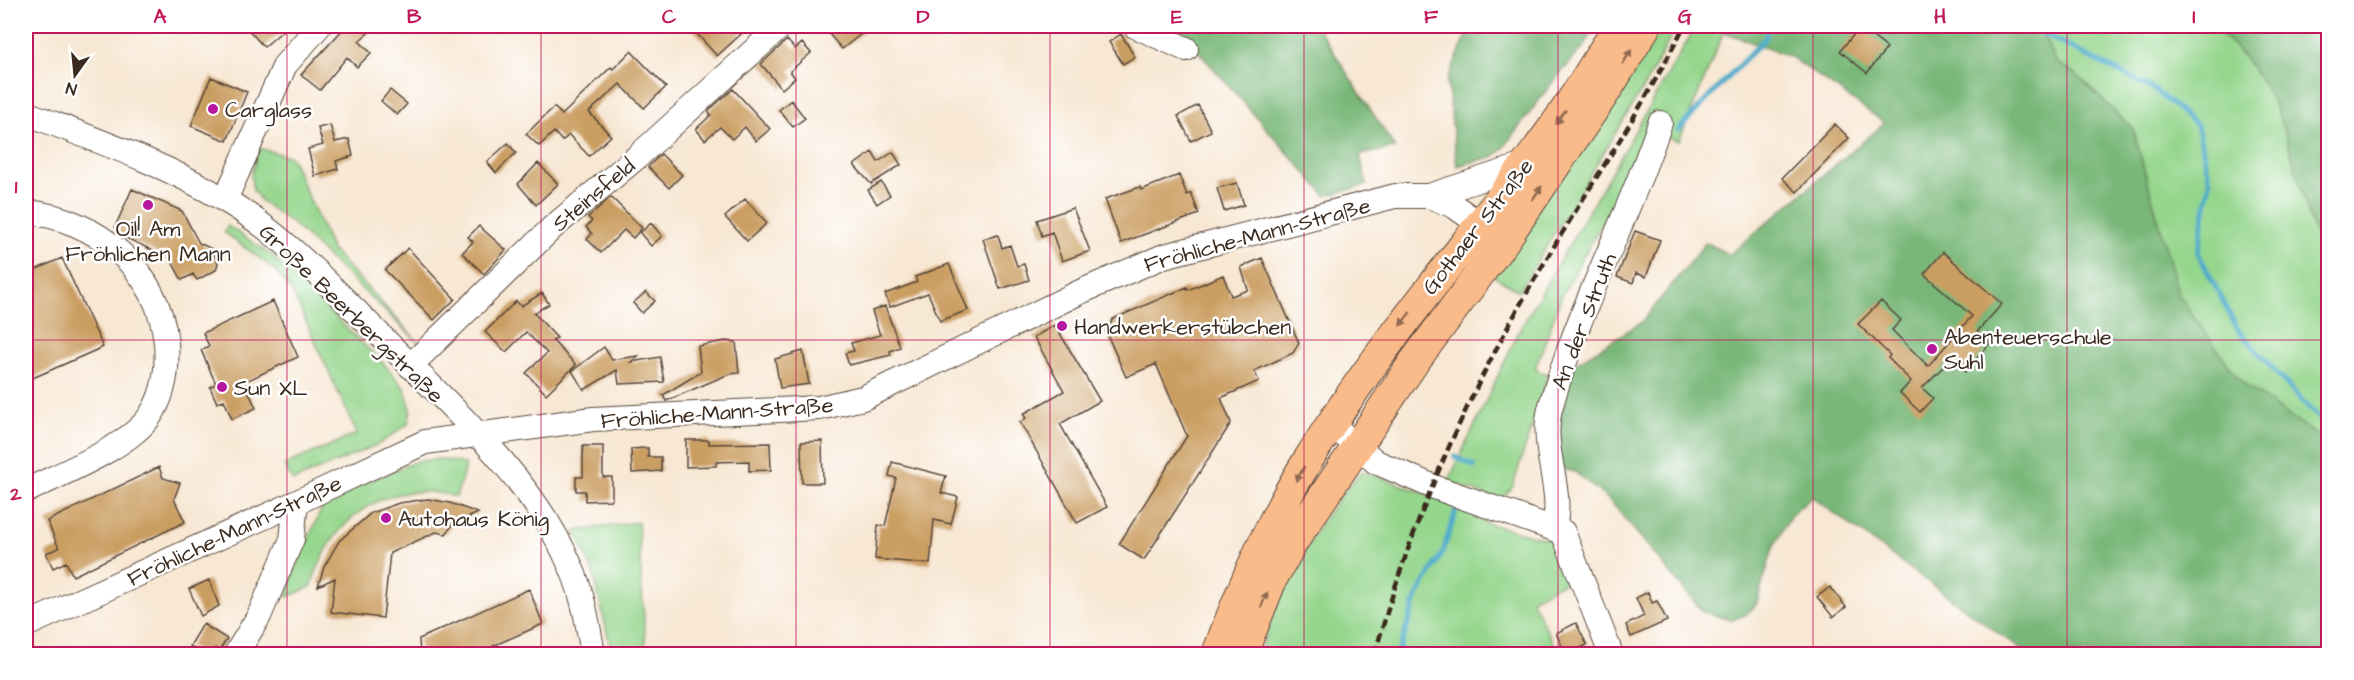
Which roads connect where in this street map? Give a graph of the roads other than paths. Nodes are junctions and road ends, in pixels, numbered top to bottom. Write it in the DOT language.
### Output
graph roads {
  1 [pos="319,26"];
  2 [pos="781,26"];
  3 [pos="1135,26"];
  4 [pos="1619,26"];
  5 [pos="1646,26"];
  6 [pos="1186,49"];
  7 [pos="26,113"];
  8 [pos="1660,123"];
  9 [pos="1524,165"];
  10 [pos="1429,196"];
  11 [pos="225,200"];
  12 [pos="26,212"];
  13 [pos="1479,223"];
  14 [pos="1504,241"];
  15 [pos="410,366"];
  16 [pos="476,433"];
  17 [pos="1344,435"];
  18 [pos="26,491"];
  19 [pos="296,503"];
  20 [pos="1554,526"];
  21 [pos="26,624"];
  22 [pos="236,654"];
  23 [pos="593,654"];
  24 [pos="1217,654"];
  25 [pos="1242,654"];
  26 [pos="1611,654"];
  1 -- 11 [label="street"];
  2 -- 15 [label="street, Steinsfeld"];
  3 -- 6 [label="street"];
  4 -- 9 [label="main road, Gothaer Straße, one-way"];
  14 -- 5 [label="main road, Gothaer Straße, one-way"];
  7 -- 11 [label="street, Große Beerbergstraße"];
  8 -- 20 [label="street, An der Struth"];
  9 -- 10 [label="street"];
  9 -- 13 [label="main road, Gothaer Straße"];
  10 -- 13 [label="street, Fröhliche-Mann-Straße"];
  10 -- 16 [label="street, Fröhliche-Mann-Straße"];
  11 -- 15 [label="street, Große Beerbergstraße"];
  12 -- 18 [label="street"];
  13 -- 14 [label="street, Fröhliche-Mann-Straße"];
  13 -- 17 [label="main road, Gothaer Straße, one-way"];
  14 -- 17 [label="main road, Gothaer Straße"];
  15 -- 16 [label="street, Große Beerbergstraße"];
  16 -- 19 [label="street, Fröhliche-Mann-Straße"];
  16 -- 23 [label="street, Große Beerbergstraße"];
  17 -- 20 [label="street"];
  17 -- 24 [label="main road, Gothaer Straße, one-way"];
  25 -- 17 [label="main road, Gothaer Straße, one-way"];
  19 -- 21 [label="street, Fröhliche-Mann-Straße"];
  19 -- 22 [label="street"];
  20 -- 26 [label="street"];
}
